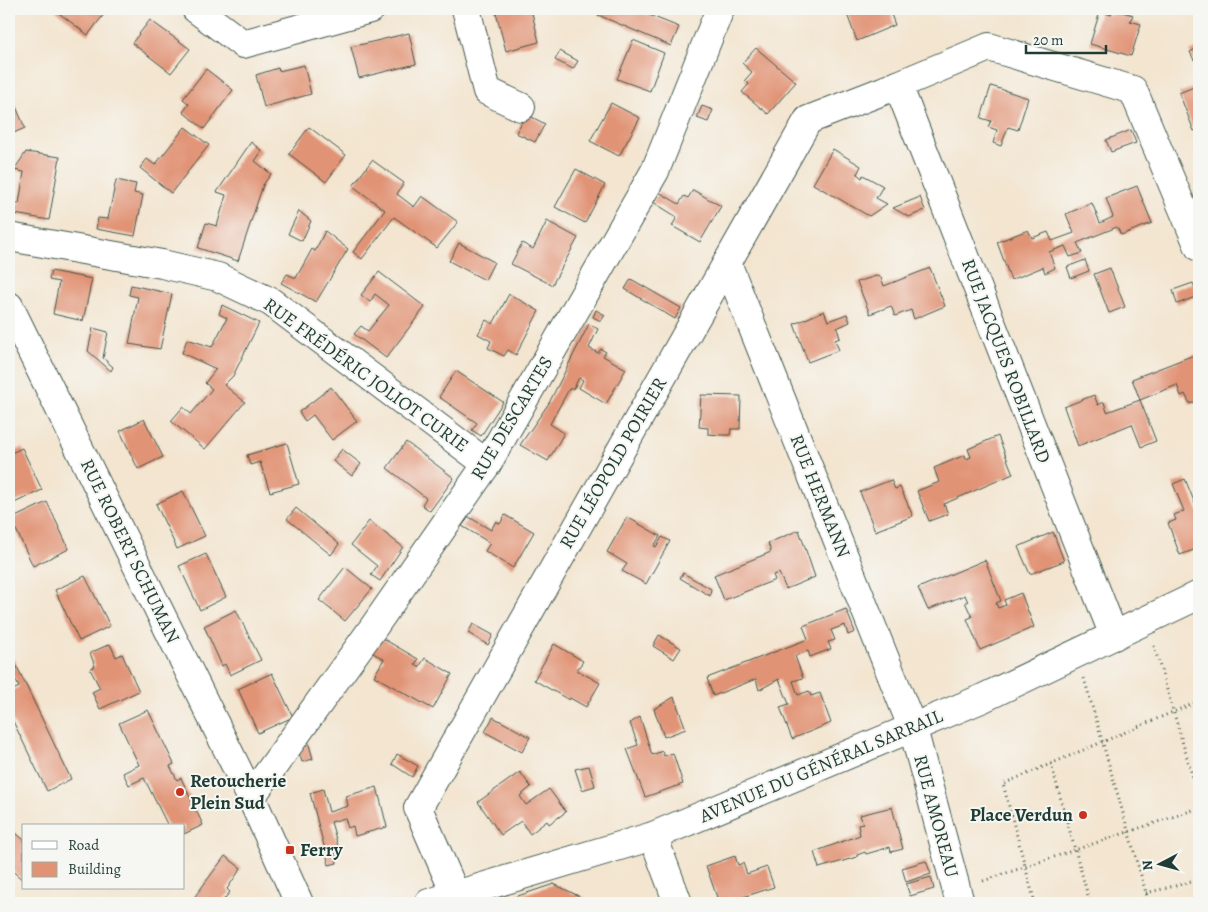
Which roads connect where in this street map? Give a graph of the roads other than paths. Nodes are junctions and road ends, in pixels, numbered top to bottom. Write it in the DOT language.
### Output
graph roads {
  1 [pos="196,9"];
  2 [pos="370,9"];
  3 [pos="466,9"];
  4 [pos="720,9"];
  5 [pos="898,85"];
  6 [pos="521,107"];
  7 [pos="1191,204"];
  8 [pos="9,237"];
  9 [pos="1199,248"];
  10 [pos="727,263"];
  11 [pos="9,306"];
  12 [pos="487,464"];
  13 [pos="1199,595"];
  14 [pos="1114,636"];
  15 [pos="912,729"];
  16 [pos="251,797"];
  17 [pos="654,836"];
  18 [pos="456,896"];
  19 [pos="958,896"];
  20 [pos="299,903"];
  21 [pos="429,903"];
  22 [pos="678,903"];
  1 -- 2 [label="street"];
  3 -- 6 [label="street"];
  4 -- 12 [label="street, RUE DESCARTES"];
  5 -- 7 [label="street, RUE LÉOPOLD POIRIER"];
  5 -- 10 [label="street, RUE LÉOPOLD POIRIER"];
  5 -- 14 [label="street, RUE JACQUES ROBILLARD"];
  7 -- 9 [label="street"];
  8 -- 12 [label="street, RUE FRÉDÉRIC JOLIOT CURIE"];
  10 -- 15 [label="street, RUE HERMANN"];
  10 -- 18 [label="street, RUE LÉOPOLD POIRIER"];
  11 -- 16 [label="street, RUE ROBERT SCHUMAN"];
  12 -- 16 [label="street, RUE DESCARTES"];
  13 -- 14 [label="street, AVENUE DU GÉNÉRAL SARRAIL"];
  14 -- 15 [label="street, AVENUE DU GÉNÉRAL SARRAIL"];
  15 -- 17 [label="street, AVENUE DU GÉNÉRAL SARRAIL"];
  15 -- 19 [label="street, RUE AMOREAU"];
  16 -- 20 [label="street, RUE ROBERT SCHUMAN"];
  17 -- 18 [label="street, AVENUE DU GÉNÉRAL SARRAIL"];
  17 -- 22 [label="street"];
  18 -- 21 [label="street, AVENUE DU GÉNÉRAL SARRAIL"];
}
